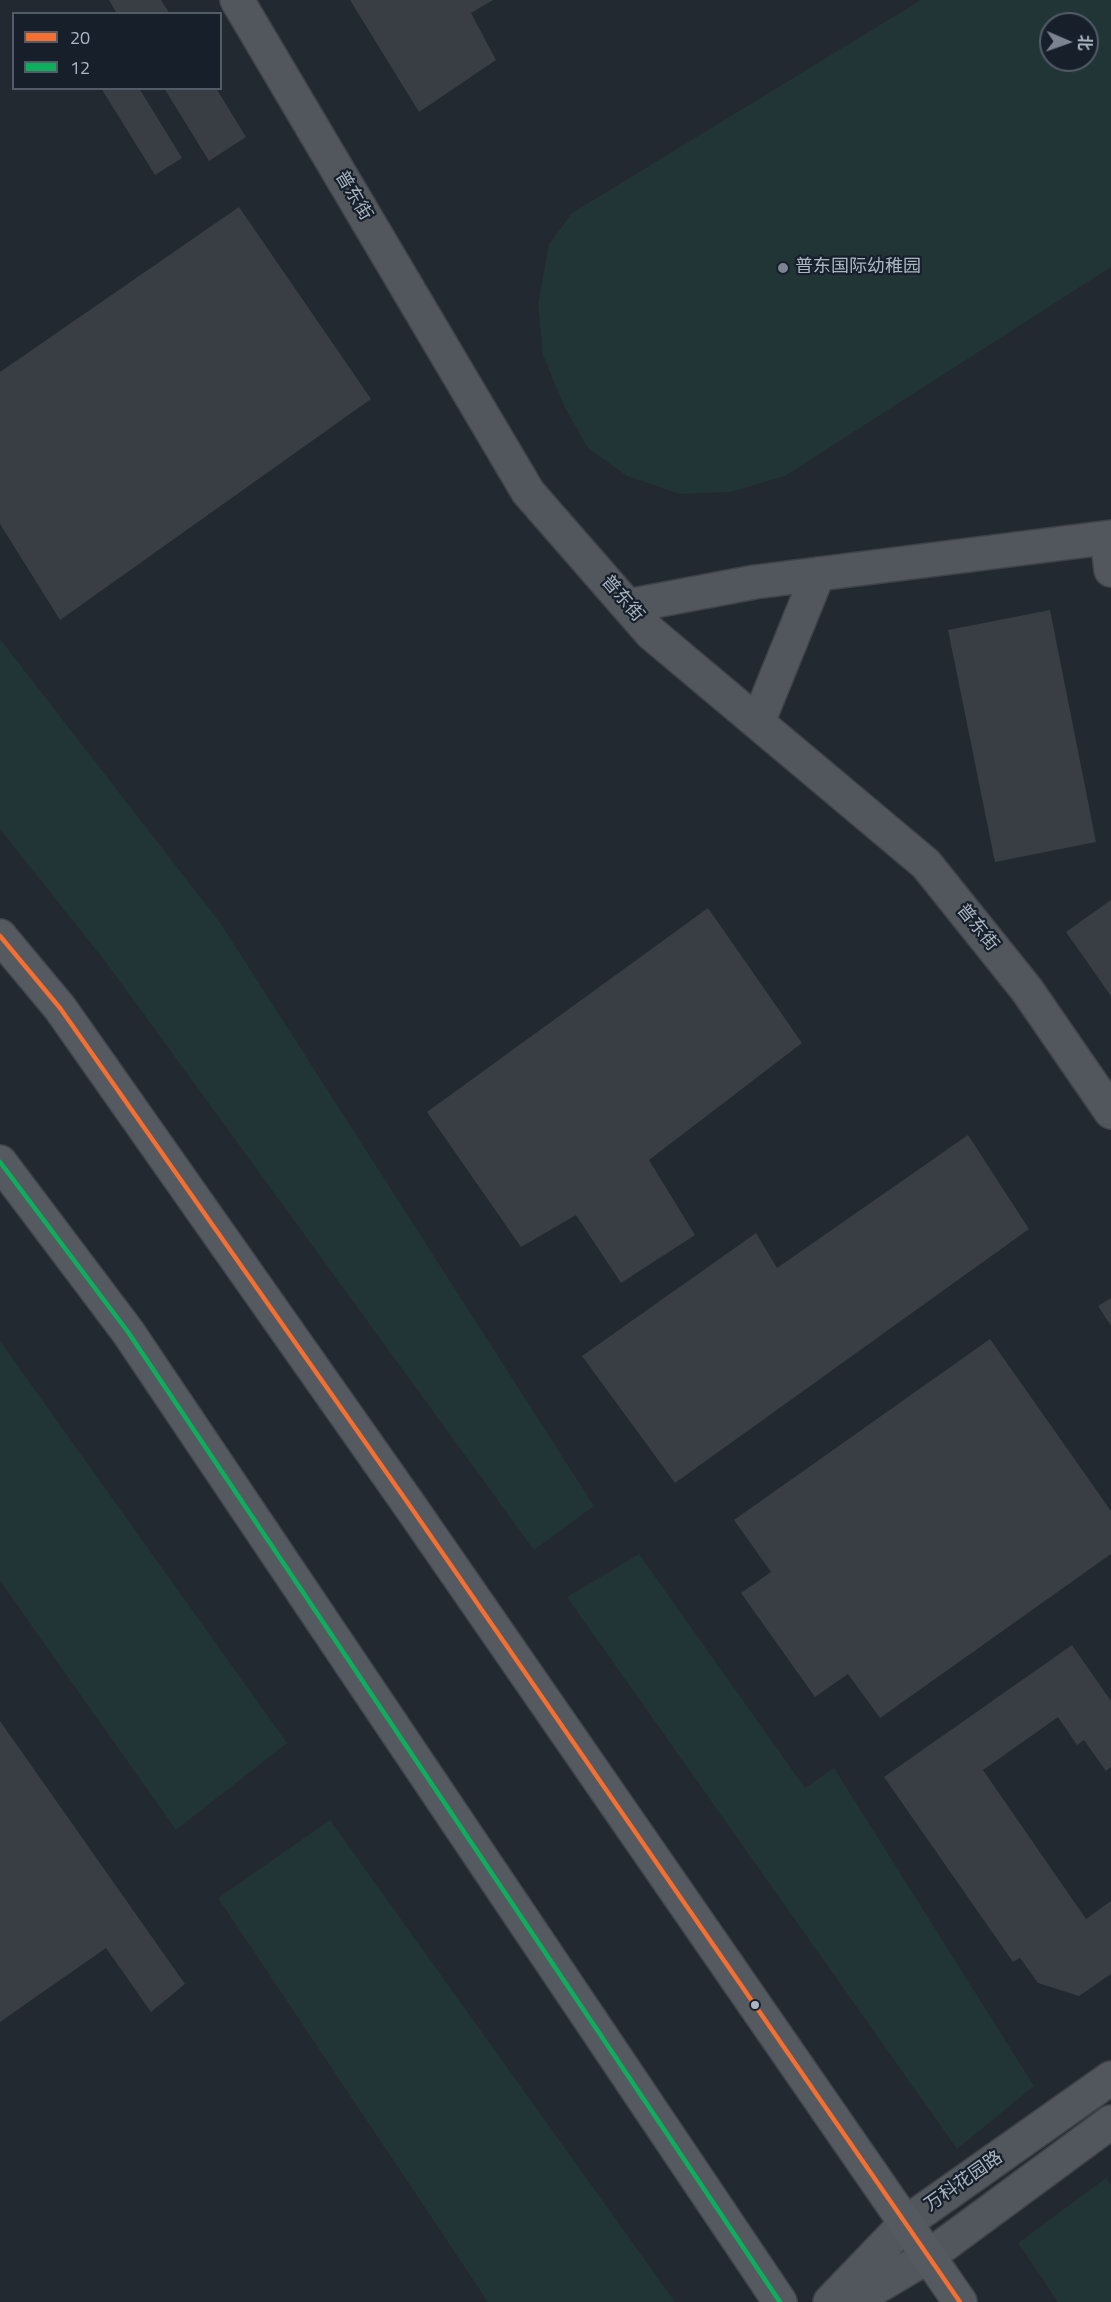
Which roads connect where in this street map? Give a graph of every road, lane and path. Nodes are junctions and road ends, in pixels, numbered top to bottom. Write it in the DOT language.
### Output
graph roads {
  1 [pos="237,0"];
  2 [pos="1109,538"];
  3 [pos="1111,570"];
  4 [pos="818,574"];
  5 [pos="628,606"];
  6 [pos="758,722"];
  7 [pos="0,936"];
  8 [pos="1111,1112"];
  9 [pos="0,1162"];
  10 [pos="1111,2078"];
  11 [pos="1111,2122"];
  12 [pos="907,2222"];
  13 [pos="929,2256"];
  14 [pos="780,2302"];
  15 [pos="830,2302"];
  16 [pos="852,2302"];
  17 [pos="960,2302"];
  1 -- 5 [label="street, 普东街"];
  2 -- 3 [label="street"];
  2 -- 4 [label="street"];
  4 -- 5 [label="street"];
  4 -- 6 [label="street"];
  5 -- 6 [label="street, 普东街"];
  6 -- 8 [label="street, 普东街"];
  7 -- 12 [label="main road"];
  9 -- 14 [label="main road"];
  10 -- 12 [label="street, 万科花园路"];
  11 -- 13 [label="street, 万科花园路"];
  12 -- 13 [label="main road"];
  12 -- 15 [label="street, 万科花园路"];
  13 -- 16 [label="street, 万科花园路"];
  13 -- 17 [label="main road"];
}
